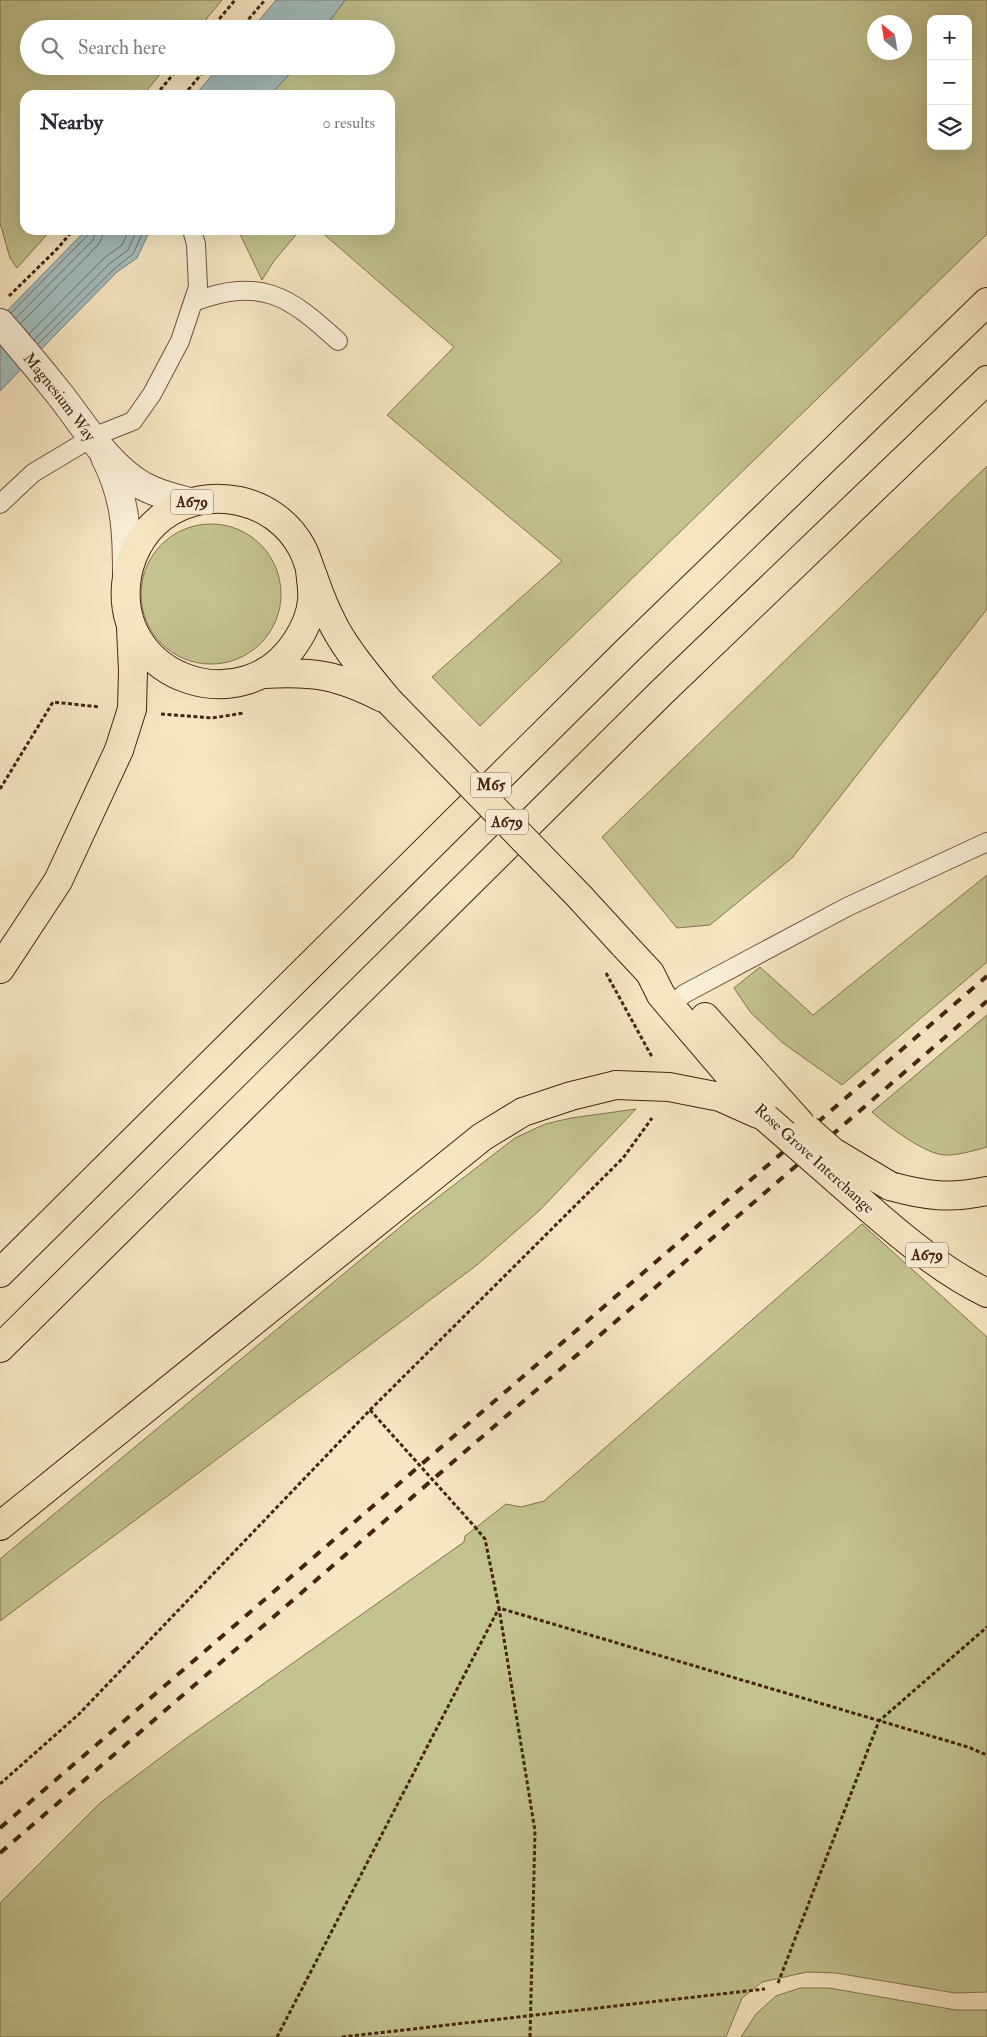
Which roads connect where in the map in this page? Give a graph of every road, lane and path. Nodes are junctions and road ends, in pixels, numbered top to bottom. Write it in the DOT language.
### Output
graph roads {
  1 [pos="235,0"];
  2 [pos="264,0"];
  3 [pos="218,20"];
  4 [pos="247,20"];
  5 [pos="173,75"];
  6 [pos="201,75"];
  7 [pos="160,90"];
  8 [pos="188,90"];
  9 [pos="69,235"];
  10 [pos="193,235"];
  11 [pos="193,302"];
  12 [pos="987,302"];
  13 [pos="3,311"];
  14 [pos="338,341"];
  15 [pos="987,380"];
  16 [pos="96,442"];
  17 [pos="190,502"];
  18 [pos="0,504"];
  19 [pos="310,570"];
  20 [pos="127,572"];
  21 [pos="131,624"];
  22 [pos="264,674"];
  23 [pos="389,701"];
  24 [pos="110,708"];
  25 [pos="0,789"];
  26 [pos="987,842"];
  27 [pos="0,969"];
  28 [pos="605,970"];
  29 [pos="678,1000"];
  30 [pos="669,1088"];
  31 [pos="658,1117"];
  32 [pos="766,1118"];
  33 [pos="987,1191"];
  34 [pos="0,1273"];
  35 [pos="987,1293"];
  36 [pos="0,1348"];
  37 [pos="370,1410"];
  38 [pos="0,1526"];
  39 [pos="499,1608"];
  40 [pos="987,1627"];
  41 [pos="879,1721"];
  42 [pos="987,1755"];
  43 [pos="0,1784"];
  44 [pos="778,1983"];
  45 [pos="765,1989"];
  46 [pos="530,2016"];
  47 [pos="277,2037"];
  48 [pos="342,2037"];
  49 [pos="530,2037"];
  1 -- 3 [label="path"];
  2 -- 4 [label="path"];
  5 -- 7 [label="path"];
  6 -- 8 [label="path"];
  9 -- 13 [label="path"];
  10 -- 11 [label="lane"];
  11 -- 14 [label="lane"];
  11 -- 16 [label="lane"];
  12 -- 34 [label="highway, M65"];
  13 -- 16 [label="street, Magnesium Way"];
  15 -- 36 [label="highway"];
  16 -- 17 [label="street, Magnesium Way"];
  16 -- 18 [label="lane"];
  16 -- 20 [label="street, Magnesium Way"];
  17 -- 19 [label="highway, Rose Grove Interchange / A679"];
  17 -- 20 [label="highway, Rose Grove Interchange / A679"];
  19 -- 22 [label="highway, Rose Grove Interchange / A679"];
  19 -- 23 [label="highway, Rose Grove Interchange / A679"];
  20 -- 21 [label="highway, Rose Grove Interchange / A679"];
  21 -- 22 [label="highway, Rose Grove Interchange / A679"];
  21 -- 27 [label="highway"];
  22 -- 23 [label="highway, Rose Grove Interchange / A679"];
  23 -- 29 [label="highway, Rose Grove Interchange / A679, bridge"];
  24 -- 25 [label="path"];
  26 -- 29 [label="lane"];
  28 -- 30 [label="path"];
  29 -- 32 [label="highway, Rose Grove Interchange / A679"];
  29 -- 33 [label="highway, Rose Grove Interchange / A679, bridge"];
  30 -- 32 [label="highway"];
  30 -- 38 [label="highway"];
  31 -- 37 [label="path"];
  32 -- 35 [label="highway, Rose Grove Interchange / A679, bridge"];
  37 -- 39 [label="path, bridge"];
  37 -- 43 [label="path"];
  39 -- 41 [label="path"];
  39 -- 46 [label="path"];
  39 -- 47 [label="path"];
  40 -- 41 [label="path"];
  41 -- 42 [label="path"];
  41 -- 44 [label="path"];
  45 -- 46 [label="path"];
  46 -- 48 [label="path"];
  46 -- 49 [label="path"];
}
